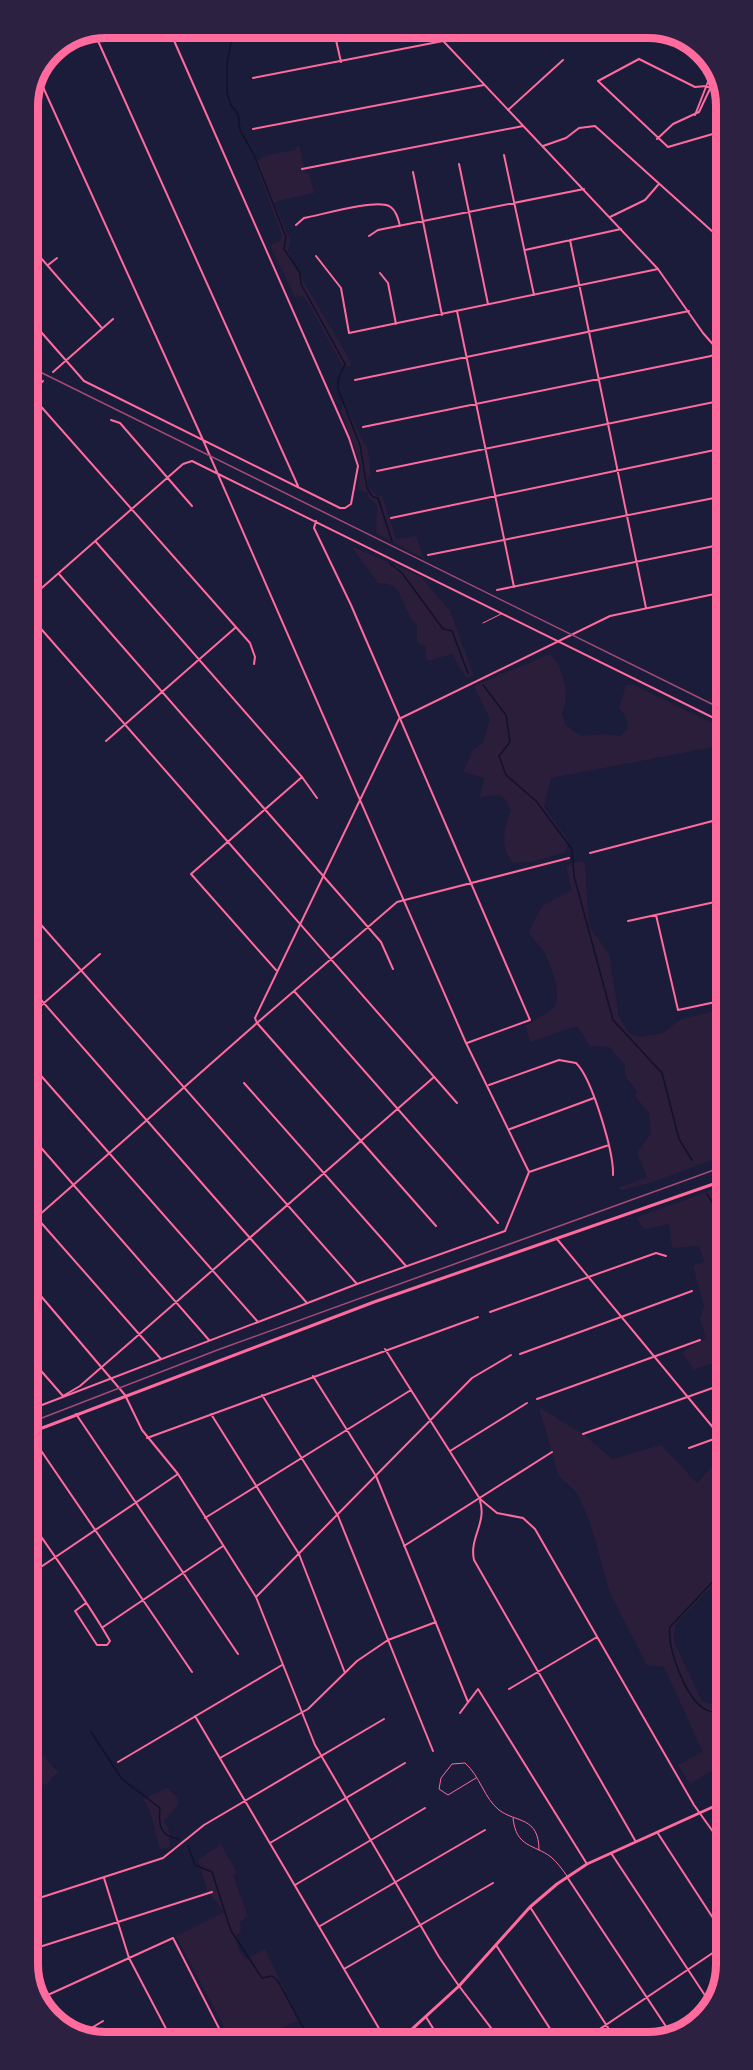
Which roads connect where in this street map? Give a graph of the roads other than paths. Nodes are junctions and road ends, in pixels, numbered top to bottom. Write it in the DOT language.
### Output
graph roads {
  1 [pos="173,38"];
  2 [pos="335,38"];
  3 [pos="440,38"];
  4 [pos="97,39"];
  5 [pos="443,41"];
  6 [pos="563,60"];
  7 [pos="340,62"];
  8 [pos="254,78"];
  9 [pos="709,78"];
  10 [pos="41,84"];
  11 [pos="712,84"];
  12 [pos="484,85"];
  13 [pos="706,86"];
  14 [pos="710,88"];
  15 [pos="713,90"];
  16 [pos="508,110"];
  17 [pos="694,115"];
  18 [pos="523,126"];
  19 [pos="253,129"];
  20 [pos="716,133"];
  21 [pos="657,139"];
  22 [pos="543,146"];
  23 [pos="504,155"];
  24 [pos="459,164"];
  25 [pos="302,169"];
  26 [pos="413,172"];
  27 [pos="658,185"];
  28 [pos="584,189"];
  29 [pos="514,202"];
  30 [pos="469,212"];
  31 [pos="610,217"];
  32 [pos="423,222"];
  33 [pos="296,225"];
  34 [pos="400,226"];
  35 [pos="621,229"];
  36 [pos="716,235"];
  37 [pos="369,236"];
  38 [pos="570,240"];
  39 [pos="525,250"];
  40 [pos="38,255"];
  41 [pos="316,256"];
  42 [pos="57,258"];
  43 [pos="48,266"];
  44 [pos="658,269"];
  45 [pos="380,273"];
  46 [pos="579,286"];
  47 [pos="534,295"];
  48 [pos="488,304"];
  49 [pos="457,311"];
  50 [pos="688,311"];
  51 [pos="442,315"];
  52 [pos="113,319"];
  53 [pos="396,324"];
  54 [pos="38,328"];
  55 [pos="102,328"];
  56 [pos="589,333"];
  57 [pos="716,349"];
  58 [pos="716,353"];
  59 [pos="466,357"];
  60 [pos="66,360"];
  61 [pos="53,372"];
  62 [pos="600,378"];
  63 [pos="355,380"];
  64 [pos="43,381"];
  65 [pos="38,385"];
  66 [pos="716,402"];
  67 [pos="476,403"];
  68 [pos="38,405"];
  69 [pos="111,420"];
  70 [pos="609,424"];
  71 [pos="363,427"];
  72 [pos="203,440"];
  73 [pos="486,449"];
  74 [pos="716,450"];
  75 [pos="215,470"];
  76 [pos="618,470"];
  77 [pos="377,471"];
  78 [pos="168,477"];
  79 [pos="299,488"];
  80 [pos="495,495"];
  81 [pos="716,498"];
  82 [pos="192,506"];
  83 [pos="132,510"];
  84 [pos="627,516"];
  85 [pos="391,518"];
  86 [pos="316,521"];
  87 [pos="505,541"];
  88 [pos="95,542"];
  89 [pos="716,546"];
  90 [pos="428,555"];
  91 [pos="637,562"];
  92 [pos="59,574"];
  93 [pos="514,587"];
  94 [pos="498,590"];
  95 [pos="38,592"];
  96 [pos="716,594"];
  97 [pos="646,608"];
  98 [pos="502,613"];
  99 [pos="483,623"];
  100 [pos="38,625"];
  101 [pos="236,627"];
  102 [pos="557,640"];
  103 [pos="198,659"];
  104 [pos="254,664"];
  105 [pos="161,692"];
  106 [pos="399,719"];
  107 [pos="716,719"];
  108 [pos="125,725"];
  109 [pos="106,741"];
  110 [pos="302,777"];
  111 [pos="317,798"];
  112 [pos="359,799"];
  113 [pos="265,809"];
  114 [pos="716,820"];
  115 [pos="228,842"];
  116 [pos="590,853"];
  117 [pos="569,858"];
  118 [pos="322,876"];
  119 [pos="471,883"];
  120 [pos="404,900"];
  121 [pos="716,902"];
  122 [pos="656,915"];
  123 [pos="38,921"];
  124 [pos="628,921"];
  125 [pos="300,923"];
  126 [pos="368,927"];
  127 [pos="100,954"];
  128 [pos="331,959"];
  129 [pos="393,969"];
  130 [pos="81,970"];
  131 [pos="276,970"];
  132 [pos="294,991"];
  133 [pos="38,996"];
  134 [pos="716,1002"];
  135 [pos="44,1003"];
  136 [pos="38,1008"];
  137 [pos="257,1023"];
  138 [pos="466,1043"];
  139 [pos="38,1072"];
  140 [pos="434,1077"];
  141 [pos="244,1083"];
  142 [pos="489,1085"];
  143 [pos="183,1088"];
  144 [pos="594,1098"];
  145 [pos="457,1103"];
  146 [pos="398,1109"];
  147 [pos="146,1120"];
  148 [pos="510,1129"];
  149 [pos="361,1141"];
  150 [pos="38,1145"];
  151 [pos="609,1145"];
  152 [pos="109,1152"];
  153 [pos="529,1172"];
  154 [pos="324,1173"];
  155 [pos="613,1175"];
  156 [pos="716,1183"];
  157 [pos="72,1185"];
  158 [pos="287,1205"];
  159 [pos="38,1215"];
  160 [pos="38,1219"];
  161 [pos="498,1223"];
  162 [pos="436,1226"];
  163 [pos="250,1238"];
  164 [pos="557,1239"];
  165 [pos="666,1256"];
  166 [pos="406,1266"];
  167 [pos="212,1269"];
  168 [pos="589,1276"];
  169 [pos="357,1284"];
  170 [pos="692,1291"];
  171 [pos="38,1292"];
  172 [pos="176,1302"];
  173 [pos="307,1303"];
  174 [pos="490,1312"];
  175 [pos="621,1316"];
  176 [pos="478,1317"];
  177 [pos="258,1322"];
  178 [pos="138,1334"];
  179 [pos="209,1340"];
  180 [pos="700,1340"];
  181 [pos="385,1350"];
  182 [pos="511,1354"];
  183 [pos="520,1354"];
  184 [pos="654,1356"];
  185 [pos="161,1359"];
  186 [pos="102,1366"];
  187 [pos="38,1367"];
  188 [pos="313,1376"];
  189 [pos="112,1378"];
  190 [pos="716,1387"];
  191 [pos="411,1390"];
  192 [pos="125,1395"];
  193 [pos="262,1395"];
  194 [pos="63,1396"];
  195 [pos="688,1396"];
  196 [pos="537,1399"];
  197 [pos="527,1403"];
  198 [pos="38,1406"];
  199 [pos="76,1414"];
  200 [pos="211,1414"];
  201 [pos="430,1420"];
  202 [pos="716,1428"];
  203 [pos="38,1429"];
  204 [pos="347,1430"];
  205 [pos="583,1434"];
  206 [pos="147,1438"];
  207 [pos="716,1438"];
  208 [pos="38,1446"];
  209 [pos="689,1448"];
  210 [pos="450,1451"];
  211 [pos="552,1452"];
  212 [pos="302,1458"];
  213 [pos="178,1474"];
  214 [pos="376,1476"];
  215 [pos="257,1486"];
  216 [pos="480,1499"];
  217 [pos="135,1503"];
  218 [pos="338,1516"];
  219 [pos="205,1518"];
  220 [pos="95,1530"];
  221 [pos="38,1532"];
  222 [pos="223,1546"];
  223 [pos="404,1546"];
  224 [pos="299,1554"];
  225 [pos="55,1557"];
  226 [pos="38,1569"];
  227 [pos="183,1573"];
  228 [pos="255,1597"];
  229 [pos="143,1600"];
  230 [pos="86,1603"];
  231 [pos="436,1622"];
  232 [pos="102,1628"];
  233 [pos="597,1637"];
  234 [pos="388,1640"];
  235 [pos="238,1654"];
  236 [pos="282,1665"];
  237 [pos="538,1671"];
  238 [pos="192,1672"];
  239 [pos="345,1673"];
  240 [pos="509,1689"];
  241 [pos="468,1702"];
  242 [pos="301,1712"];
  243 [pos="460,1713"];
  244 [pos="195,1716"];
  245 [pos="384,1719"];
  246 [pos="433,1750"];
  247 [pos="321,1756"];
  248 [pos="220,1758"];
  249 [pos="118,1762"];
  250 [pos="405,1763"];
  251 [pos="476,1778"];
  252 [pos="346,1798"];
  253 [pos="245,1801"];
  254 [pos="716,1805"];
  255 [pos="425,1808"];
  256 [pos="700,1812"];
  257 [pos="513,1816"];
  258 [pos="485,1830"];
  259 [pos="657,1832"];
  260 [pos="716,1835"];
  261 [pos="371,1840"];
  262 [pos="636,1842"];
  263 [pos="270,1843"];
  264 [pos="539,1850"];
  265 [pos="611,1853"];
  266 [pos="587,1864"];
  267 [pos="567,1877"];
  268 [pos="104,1878"];
  269 [pos="395,1882"];
  270 [pos="493,1883"];
  271 [pos="295,1885"];
  272 [pos="212,1892"];
  273 [pos="38,1899"];
  274 [pos="530,1907"];
  275 [pos="118,1922"];
  276 [pos="716,1923"];
  277 [pos="420,1924"];
  278 [pos="320,1926"];
  279 [pos="496,1945"];
  280 [pos="38,1947"];
  281 [pos="716,1951"];
  282 [pos="129,1958"];
  283 [pos="344,1969"];
  284 [pos="687,1970"];
  285 [pos="459,1986"];
  286 [pos="46,1996"];
  287 [pos="647,1997"];
  288 [pos="707,1998"];
  289 [pos="426,2017"];
  290 [pos="103,2021"];
  291 [pos="606,2025"];
  292 [pos="668,2029"];
  293 [pos="88,2030"];
  294 [pos="166,2032"];
  295 [pos="221,2032"];
  296 [pos="381,2032"];
  297 [pos="410,2032"];
  298 [pos="435,2032"];
  299 [pos="494,2032"];
  300 [pos="552,2032"];
  301 [pos="596,2032"];
  302 [pos="611,2032"];
  1 -- 79 [label="street"];
  2 -- 7 [label="street"];
  3 -- 5 [label="street"];
  4 -- 79 [label="street"];
  5 -- 7 [label="street"];
  5 -- 12 [label="street"];
  6 -- 16 [label="street"];
  7 -- 8 [label="street"];
  9 -- 13 [label="street"];
  10 -- 72 [label="street"];
  11 -- 14 [label="street"];
  12 -- 16 [label="street"];
  12 -- 19 [label="street"];
  13 -- 14 [label="street"];
  13 -- 17 [label="street"];
  13 -- 21 [label="street"];
  14 -- 15 [label="street"];
  14 -- 17 [label="street"];
  16 -- 18 [label="street"];
  17 -- 21 [label="street"];
  18 -- 22 [label="street"];
  18 -- 25 [label="street"];
  20 -- 21 [label="street"];
  22 -- 27 [label="street"];
  22 -- 28 [label="street"];
  23 -- 29 [label="street"];
  24 -- 30 [label="street"];
  26 -- 32 [label="street"];
  27 -- 31 [label="street"];
  27 -- 36 [label="street"];
  28 -- 29 [label="street"];
  28 -- 31 [label="street"];
  29 -- 30 [label="street"];
  29 -- 39 [label="street"];
  30 -- 32 [label="street"];
  30 -- 48 [label="street"];
  31 -- 35 [label="street"];
  32 -- 34 [label="street"];
  32 -- 51 [label="street"];
  33 -- 34 [label="street"];
  34 -- 37 [label="street"];
  35 -- 38 [label="street"];
  35 -- 44 [label="street"];
  38 -- 39 [label="street"];
  38 -- 46 [label="street"];
  39 -- 47 [label="street"];
  40 -- 43 [label="street"];
  41 -- 53 [label="street"];
  42 -- 43 [label="street"];
  43 -- 55 [label="street"];
  44 -- 46 [label="street"];
  44 -- 50 [label="street"];
  45 -- 53 [label="street"];
  46 -- 47 [label="street"];
  46 -- 56 [label="street"];
  47 -- 48 [label="street"];
  48 -- 49 [label="street"];
  49 -- 51 [label="street"];
  49 -- 59 [label="street"];
  50 -- 56 [label="street"];
  50 -- 57 [label="street"];
  51 -- 53 [label="street"];
  52 -- 55 [label="street"];
  54 -- 60 [label="street"];
  55 -- 60 [label="street"];
  56 -- 59 [label="street"];
  56 -- 62 [label="street"];
  58 -- 62 [label="street"];
  59 -- 63 [label="street"];
  59 -- 67 [label="street"];
  60 -- 61 [label="street"];
  60 -- 72 [label="street"];
  62 -- 67 [label="street"];
  62 -- 70 [label="street"];
  64 -- 65 [label="street"];
  66 -- 70 [label="street"];
  67 -- 71 [label="street"];
  67 -- 73 [label="street"];
  68 -- 83 [label="street"];
  69 -- 78 [label="street"];
  70 -- 73 [label="street"];
  70 -- 76 [label="street"];
  72 -- 75 [label="street"];
  72 -- 79 [label="street"];
  73 -- 77 [label="street"];
  73 -- 80 [label="street"];
  74 -- 76 [label="street"];
  75 -- 78 [label="street"];
  75 -- 86 [label="street"];
  75 -- 112 [label="street"];
  76 -- 80 [label="street"];
  76 -- 84 [label="street"];
  78 -- 82 [label="street"];
  78 -- 83 [label="street"];
  80 -- 85 [label="street"];
  80 -- 87 [label="street"];
  81 -- 84 [label="street"];
  83 -- 88 [label="street"];
  83 -- 101 [label="street"];
  84 -- 87 [label="street"];
  84 -- 91 [label="street"];
  86 -- 98 [label="street"];
  86 -- 106 [label="street"];
  87 -- 90 [label="street"];
  87 -- 93 [label="street"];
  88 -- 92 [label="street"];
  88 -- 103 [label="street"];
  89 -- 91 [label="street"];
  91 -- 93 [label="street"];
  91 -- 97 [label="street"];
  92 -- 95 [label="street"];
  92 -- 105 [label="street"];
  93 -- 94 [label="street"];
  96 -- 97 [label="street"];
  97 -- 102 [label="street"];
  98 -- 99 [label="lane"];
  98 -- 102 [label="street"];
  100 -- 108 [label="street"];
  101 -- 103 [label="street"];
  101 -- 104 [label="street"];
  102 -- 106 [label="street"];
  102 -- 107 [label="street"];
  103 -- 105 [label="street"];
  103 -- 110 [label="street"];
  105 -- 108 [label="street"];
  105 -- 113 [label="street"];
  106 -- 112 [label="street"];
  106 -- 119 [label="street"];
  108 -- 109 [label="street"];
  108 -- 115 [label="street"];
  110 -- 111 [label="street"];
  110 -- 113 [label="street"];
  112 -- 118 [label="street"];
  112 -- 120 [label="street"];
  113 -- 115 [label="street"];
  113 -- 118 [label="street"];
  114 -- 116 [label="street"];
  115 -- 125 [label="street"];
  115 -- 131 [label="street"];
  117 -- 119 [label="street"];
  118 -- 125 [label="street"];
  118 -- 126 [label="street"];
  119 -- 120 [label="street"];
  119 -- 138 [label="street"];
  120 -- 126 [label="street"];
  120 -- 138 [label="street"];
  121 -- 122 [label="street"];
  122 -- 124 [label="street"];
  122 -- 134 [label="street"];
  123 -- 130 [label="street"];
  125 -- 128 [label="street"];
  125 -- 131 [label="street"];
  126 -- 128 [label="street"];
  126 -- 129 [label="street"];
  127 -- 130 [label="street"];
  128 -- 132 [label="street"];
  128 -- 140 [label="street"];
  130 -- 135 [label="street"];
  130 -- 143 [label="street"];
  131 -- 137 [label="street"];
  132 -- 137 [label="street"];
  132 -- 146 [label="street"];
  133 -- 135 [label="street"];
  135 -- 136 [label="street"];
  135 -- 147 [label="street"];
  137 -- 143 [label="street"];
  137 -- 149 [label="street"];
  138 -- 142 [label="street"];
  139 -- 152 [label="street"];
  140 -- 145 [label="street"];
  140 -- 146 [label="street"];
  141 -- 154 [label="street"];
  142 -- 144 [label="street"];
  142 -- 148 [label="street"];
  143 -- 147 [label="street"];
  143 -- 158 [label="street"];
  144 -- 148 [label="street"];
  144 -- 151 [label="street"];
  146 -- 149 [label="street"];
  146 -- 161 [label="street"];
  147 -- 152 [label="street"];
  147 -- 163 [label="street"];
  148 -- 153 [label="street"];
  149 -- 154 [label="street"];
  149 -- 162 [label="street"];
  150 -- 157 [label="street"];
  151 -- 153 [label="street"];
  151 -- 155 [label="street"];
  152 -- 157 [label="street"];
  152 -- 167 [label="street"];
  153 -- 166 [label="street"];
  154 -- 158 [label="street"];
  154 -- 166 [label="street"];
  156 -- 164 [label="main road"];
  157 -- 159 [label="street"];
  157 -- 172 [label="street"];
  158 -- 163 [label="street"];
  158 -- 169 [label="street"];
  160 -- 178 [label="street"];
  163 -- 167 [label="street"];
  163 -- 173 [label="street"];
  164 -- 168 [label="street"];
  164 -- 192 [label="main road"];
  165 -- 168 [label="street"];
  166 -- 169 [label="street"];
  167 -- 172 [label="street"];
  167 -- 177 [label="street"];
  168 -- 174 [label="street"];
  168 -- 175 [label="street"];
  169 -- 173 [label="street"];
  170 -- 175 [label="street"];
  171 -- 186 [label="street"];
  172 -- 178 [label="street"];
  172 -- 179 [label="street"];
  173 -- 177 [label="street"];
  175 -- 183 [label="street"];
  175 -- 184 [label="street"];
  176 -- 181 [label="street"];
  177 -- 179 [label="street"];
  178 -- 185 [label="street"];
  178 -- 186 [label="street"];
  179 -- 185 [label="street"];
  180 -- 184 [label="street"];
  181 -- 188 [label="street"];
  181 -- 191 [label="street"];
  182 -- 201 [label="street"];
  184 -- 195 [label="street"];
  184 -- 196 [label="street"];
  185 -- 189 [label="street"];
  186 -- 189 [label="street"];
  186 -- 194 [label="street"];
  187 -- 194 [label="street"];
  188 -- 193 [label="street"];
  188 -- 204 [label="street"];
  189 -- 192 [label="street"];
  189 -- 194 [label="street"];
  190 -- 195 [label="street"];
  191 -- 201 [label="street"];
  191 -- 204 [label="street"];
  192 -- 199 [label="main road"];
  192 -- 206 [label="street"];
  193 -- 200 [label="street"];
  193 -- 212 [label="street"];
  194 -- 198 [label="street"];
  195 -- 202 [label="street"];
  195 -- 205 [label="street"];
  197 -- 210 [label="street"];
  199 -- 203 [label="main road"];
  199 -- 217 [label="street"];
  200 -- 206 [label="street"];
  200 -- 215 [label="street"];
  201 -- 210 [label="street"];
  201 -- 214 [label="street"];
  204 -- 212 [label="street"];
  204 -- 214 [label="street"];
  206 -- 213 [label="street"];
  207 -- 209 [label="street"];
  208 -- 220 [label="street"];
  210 -- 216 [label="street"];
  211 -- 216 [label="street"];
  212 -- 215 [label="street"];
  212 -- 218 [label="street"];
  213 -- 217 [label="street"];
  213 -- 219 [label="street"];
  214 -- 218 [label="street"];
  214 -- 223 [label="street"];
  215 -- 219 [label="street"];
  215 -- 224 [label="street"];
  216 -- 223 [label="street"];
  216 -- 233 [label="street"];
  216 -- 237 [label="street"];
  217 -- 220 [label="street"];
  217 -- 227 [label="street"];
  218 -- 224 [label="street"];
  218 -- 234 [label="street"];
  219 -- 222 [label="street"];
  220 -- 225 [label="street"];
  220 -- 229 [label="street"];
  221 -- 225 [label="street"];
  222 -- 227 [label="street"];
  222 -- 228 [label="street"];
  223 -- 231 [label="street"];
  224 -- 228 [label="street"];
  224 -- 239 [label="street"];
  225 -- 226 [label="street"];
  225 -- 230 [label="street"];
  227 -- 229 [label="street"];
  227 -- 235 [label="street"];
  228 -- 236 [label="street"];
  229 -- 232 [label="street"];
  229 -- 238 [label="street"];
  230 -- 232 [label="street"];
  230 -- 232 [label="street"];
  231 -- 234 [label="street"];
  231 -- 241 [label="street"];
  233 -- 237 [label="street"];
  233 -- 256 [label="street"];
  234 -- 239 [label="street"];
  234 -- 246 [label="street"];
  236 -- 242 [label="street"];
  236 -- 244 [label="street"];
  237 -- 240 [label="street"];
  237 -- 262 [label="street"];
  239 -- 242 [label="street"];
  241 -- 243 [label="street"];
  241 -- 266 [label="street"];
  242 -- 247 [label="street"];
  242 -- 248 [label="street"];
  244 -- 248 [label="street"];
  244 -- 249 [label="street"];
  245 -- 247 [label="street"];
  247 -- 252 [label="street"];
  247 -- 253 [label="street"];
  248 -- 253 [label="street"];
  250 -- 252 [label="street"];
  251 -- 251 [label="lane"];
  251 -- 257 [label="lane"];
  252 -- 261 [label="street"];
  252 -- 263 [label="street"];
  253 -- 263 [label="street"];
  253 -- 268 [label="street"];
  254 -- 256 [label="main road"];
  255 -- 261 [label="street"];
  256 -- 259 [label="main road"];
  256 -- 260 [label="street"];
  257 -- 264 [label="lane"];
  257 -- 264 [label="lane"];
  258 -- 269 [label="street"];
  259 -- 262 [label="main road"];
  259 -- 276 [label="street"];
  261 -- 269 [label="street"];
  261 -- 271 [label="street"];
  262 -- 265 [label="main road"];
  263 -- 271 [label="street"];
  264 -- 267 [label="lane"];
  265 -- 266 [label="main road"];
  265 -- 284 [label="street"];
  266 -- 267 [label="main road"];
  267 -- 274 [label="main road"];
  267 -- 287 [label="street"];
  268 -- 273 [label="street"];
  268 -- 275 [label="street"];
  269 -- 277 [label="street"];
  269 -- 278 [label="street"];
  270 -- 277 [label="street"];
  271 -- 278 [label="street"];
  272 -- 275 [label="street"];
  274 -- 279 [label="main road"];
  274 -- 291 [label="street"];
  275 -- 280 [label="street"];
  275 -- 282 [label="street"];
  277 -- 283 [label="street"];
  277 -- 285 [label="street"];
  278 -- 283 [label="street"];
  279 -- 285 [label="main road"];
  279 -- 300 [label="street"];
  281 -- 284 [label="street"];
  282 -- 286 [label="street"];
  282 -- 294 [label="street"];
  282 -- 295 [label="street"];
  283 -- 296 [label="street"];
  284 -- 287 [label="street"];
  284 -- 288 [label="street"];
  285 -- 289 [label="main road"];
  285 -- 299 [label="street"];
  287 -- 291 [label="street"];
  287 -- 292 [label="street"];
  289 -- 297 [label="main road"];
  289 -- 298 [label="street"];
  290 -- 293 [label="street"];
  291 -- 301 [label="street"];
  291 -- 302 [label="street"];
}
